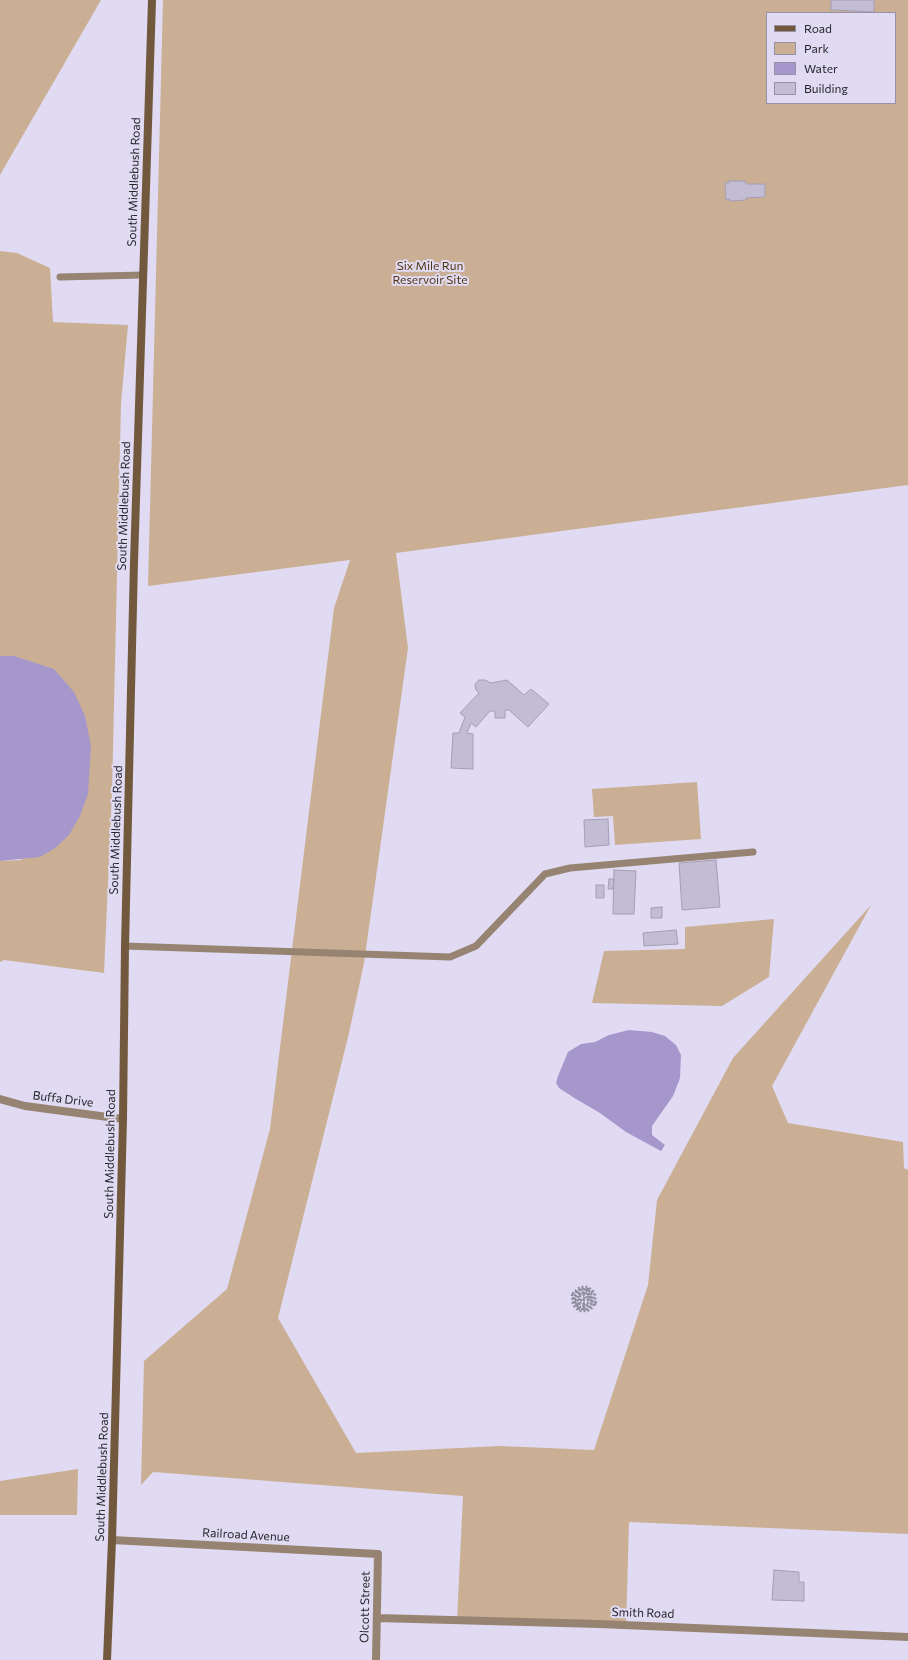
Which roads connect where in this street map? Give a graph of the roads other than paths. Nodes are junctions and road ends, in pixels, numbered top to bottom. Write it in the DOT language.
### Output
graph roads {
  1 [pos="152,0"];
  2 [pos="143,275"];
  3 [pos="60,277"];
  4 [pos="753,852"];
  5 [pos="125,946"];
  6 [pos="0,1099"];
  7 [pos="123,1119"];
  8 [pos="112,1540"];
  9 [pos="378,1554"];
  10 [pos="376,1618"];
  11 [pos="908,1637"];
  12 [pos="107,1660"];
  13 [pos="376,1660"];
  1 -- 2 [label="street, South Middlebush Road"];
  2 -- 3 [label="lane"];
  2 -- 5 [label="street, South Middlebush Road"];
  4 -- 5 [label="lane"];
  5 -- 7 [label="street, South Middlebush Road"];
  6 -- 7 [label="street, Buffa Drive"];
  7 -- 8 [label="street, South Middlebush Road"];
  8 -- 9 [label="street, Railroad Avenue"];
  8 -- 12 [label="street, South Middlebush Road"];
  9 -- 10 [label="street, Olcott Street"];
  10 -- 11 [label="street, Smith Road"];
  10 -- 13 [label="street, Olcott Street"];
}
